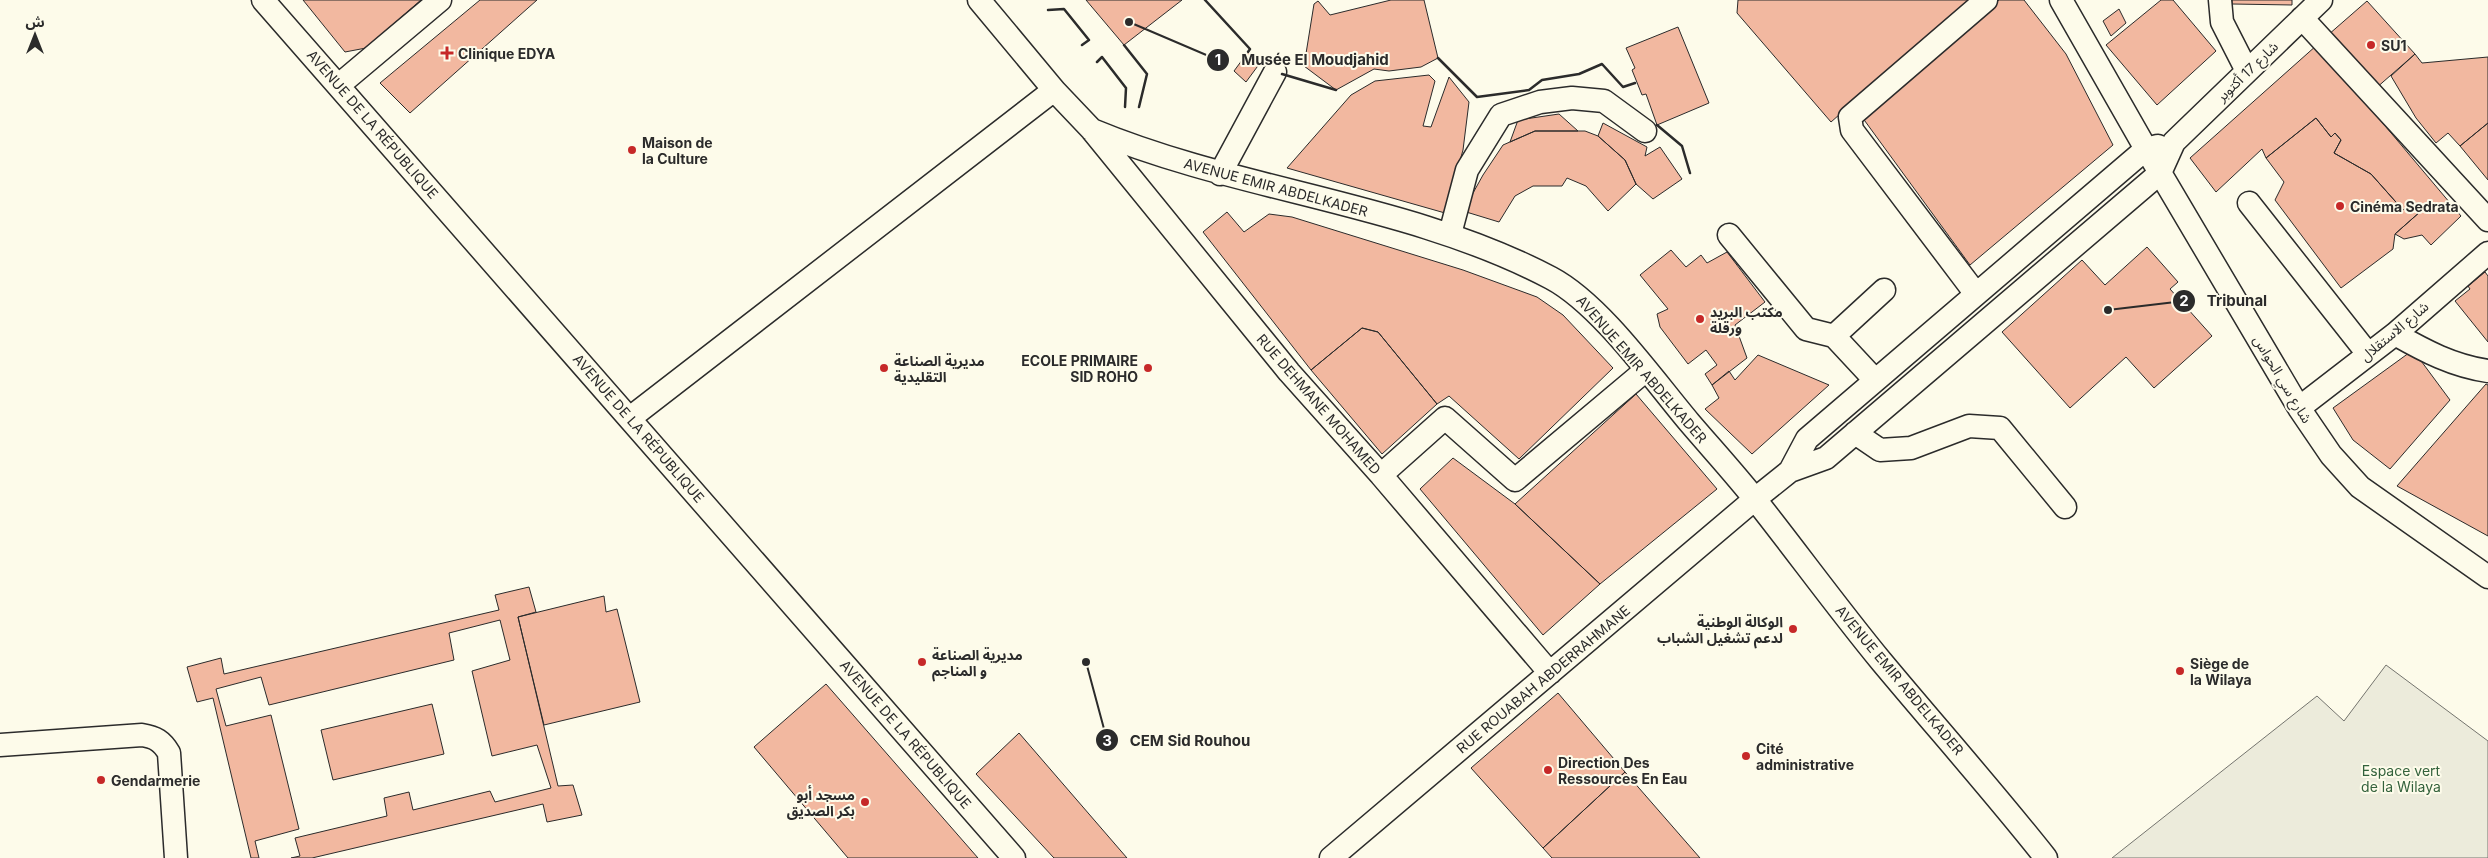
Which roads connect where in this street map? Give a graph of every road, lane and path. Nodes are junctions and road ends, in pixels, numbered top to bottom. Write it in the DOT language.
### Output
graph roads {
  1 [pos="263,0"];
  2 [pos="440,0"];
  3 [pos="979,0"];
  4 [pos="1986,0"];
  5 [pos="2061,0"];
  6 [pos="2220,0"];
  7 [pos="2321,0"];
  8 [pos="2302,18"];
  9 [pos="2247,71"];
  10 [pos="1275,72"];
  11 [pos="339,85"];
  12 [pos="1054,90"];
  13 [pos="1092,130"];
  14 [pos="1645,131"];
  15 [pos="2174,142"];
  16 [pos="2146,149"];
  17 [pos="2160,172"];
  18 [pos="1220,174"];
  19 [pos="2249,203"];
  20 [pos="2488,220"];
  21 [pos="1450,234"];
  22 [pos="1729,235"];
  23 [pos="2488,253"];
  24 [pos="1884,290"];
  25 [pos="1976,294"];
  26 [pos="2395,334"];
  27 [pos="1834,336"];
  28 [pos="2368,354"];
  29 [pos="1646,370"];
  30 [pos="2488,371"];
  31 [pos="1874,379"];
  32 [pos="2299,408"];
  33 [pos="630,418"];
  34 [pos="1855,433"];
  35 [pos="1790,471"];
  36 [pos="1381,475"];
  37 [pos="1755,499"];
  38 [pos="2066,507"];
  39 [pos="2488,577"];
  40 [pos="1550,673"];
  41 [pos="0,745"];
  42 [pos="176,858"];
  43 [pos="1014,858"];
  44 [pos="1331,858"];
  45 [pos="2046,858"];
  1 -- 11 [label="street, AVENUE DE LA RÉPUBLIQUE"];
  2 -- 11 [label="street"];
  3 -- 12 [label="street, AVENUE EMIR ABDELKADER"];
  4 -- 25 [label="street"];
  5 -- 16 [label="street, شارع سي الحواس"];
  6 -- 9 [label="street"];
  7 -- 8 [label="street, شارع 17 أكتوبر"];
  8 -- 9 [label="street, شارع 17 أكتوبر"];
  8 -- 20 [label="street"];
  9 -- 15 [label="street, شارع 17 أكتوبر"];
  10 -- 18 [label="street"];
  11 -- 33 [label="street, AVENUE DE LA RÉPUBLIQUE"];
  12 -- 13 [label="street, AVENUE EMIR ABDELKADER"];
  12 -- 33 [label="street"];
  13 -- 18 [label="street, AVENUE EMIR ABDELKADER"];
  13 -- 36 [label="street, RUE DEHMANE MOHAMED"];
  14 -- 21 [label="street"];
  15 -- 16 [label="street"];
  15 -- 17 [label="street"];
  16 -- 17 [label="street, شارع سي الحواس"];
  16 -- 25 [label="street"];
  17 -- 32 [label="street, شارع سي الحواس"];
  17 -- 34 [label="street"];
  18 -- 21 [label="street, AVENUE EMIR ABDELKADER"];
  19 -- 28 [label="street"];
  21 -- 29 [label="street, AVENUE EMIR ABDELKADER"];
  22 -- 27 [label="street"];
  23 -- 26 [label="street, شارع الاستقلال"];
  24 -- 27 [label="street"];
  25 -- 31 [label="street"];
  26 -- 28 [label="street, شارع الاستقلال"];
  26 -- 30 [label="street"];
  27 -- 31 [label="street"];
  28 -- 32 [label="street, شارع الاستقلال"];
  29 -- 36 [label="street"];
  29 -- 37 [label="street, AVENUE EMIR ABDELKADER"];
  31 -- 35 [label="street"];
  32 -- 39 [label="street, شارع سي الحواس"];
  33 -- 43 [label="street, AVENUE DE LA RÉPUBLIQUE"];
  34 -- 35 [label="street"];
  34 -- 38 [label="street"];
  35 -- 37 [label="street, RUE ROUABAH ABDERRAHMANE"];
  36 -- 40 [label="street, RUE DEHMANE MOHAMED"];
  37 -- 40 [label="street, RUE ROUABAH ABDERRAHMANE"];
  37 -- 45 [label="street, AVENUE EMIR ABDELKADER"];
  40 -- 44 [label="street, RUE ROUABAH ABDERRAHMANE"];
  41 -- 42 [label="street"];
}
